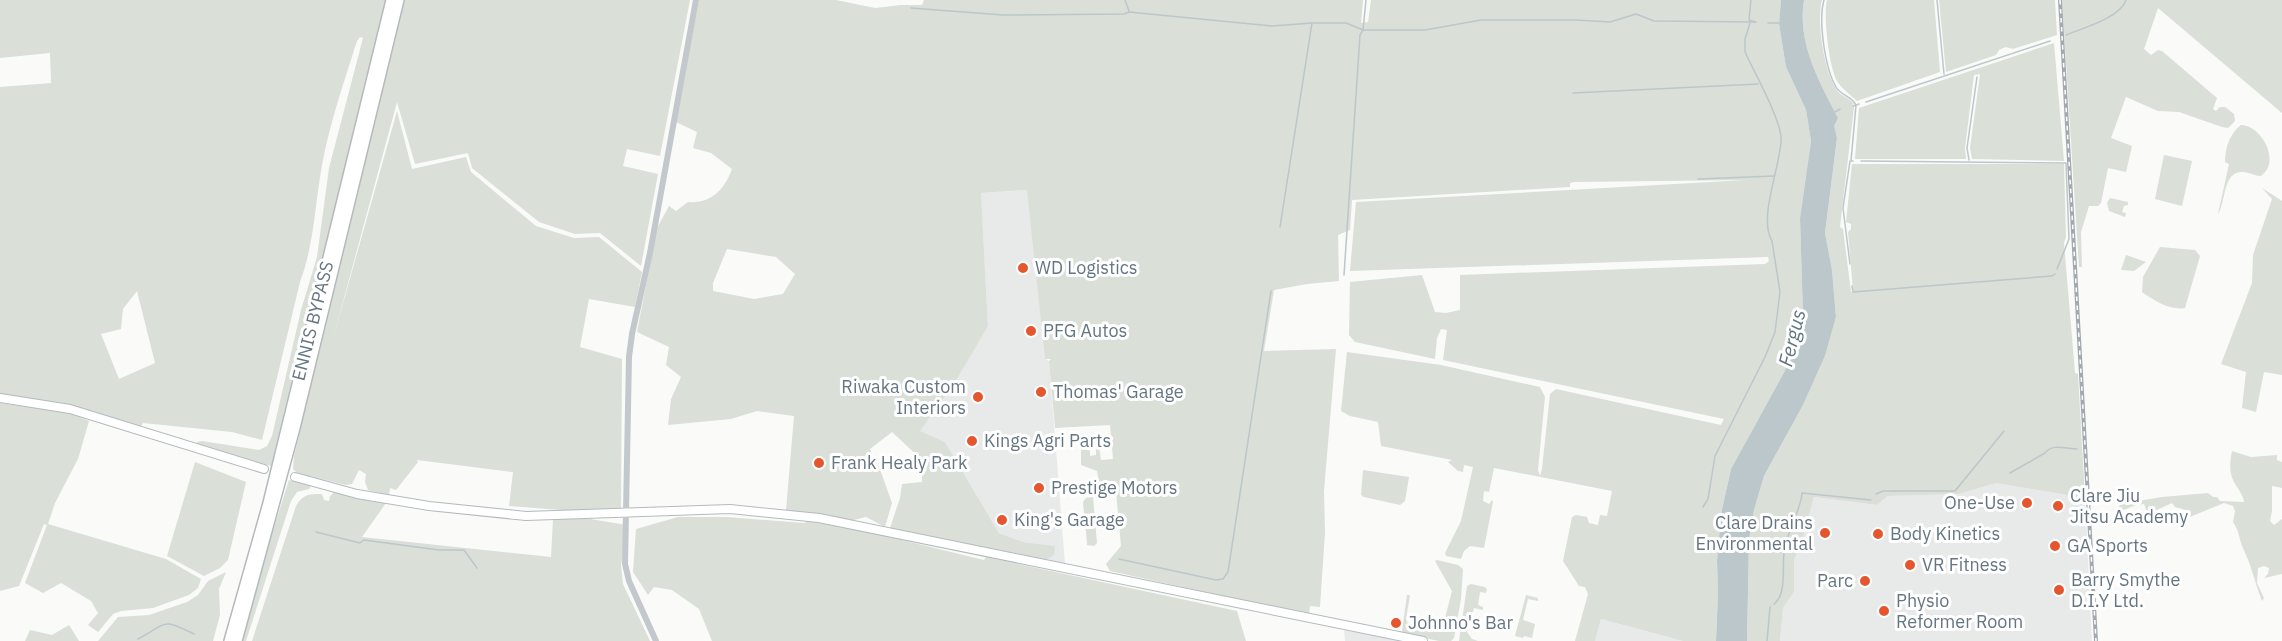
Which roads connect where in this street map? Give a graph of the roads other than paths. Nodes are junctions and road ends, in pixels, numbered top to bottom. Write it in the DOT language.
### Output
graph roads {
  1 [pos="392,0"];
  2 [pos="399,0"];
  3 [pos="696,0"];
  4 [pos="0,398"];
  5 [pos="264,469"];
  6 [pos="295,477"];
  7 [pos="627,513"];
  8 [pos="229,641"];
  9 [pos="237,641"];
  10 [pos="656,641"];
  11 [pos="1424,641"];
  1 -- 8 [label="highway, ENNIS BYPASS"];
  2 -- 9 [label="highway, ENNIS BYPASS"];
  3 -- 7 [label="street"];
  4 -- 5 [label="main road"];
  6 -- 7 [label="main road"];
  7 -- 10 [label="street"];
  7 -- 11 [label="main road"];
}
